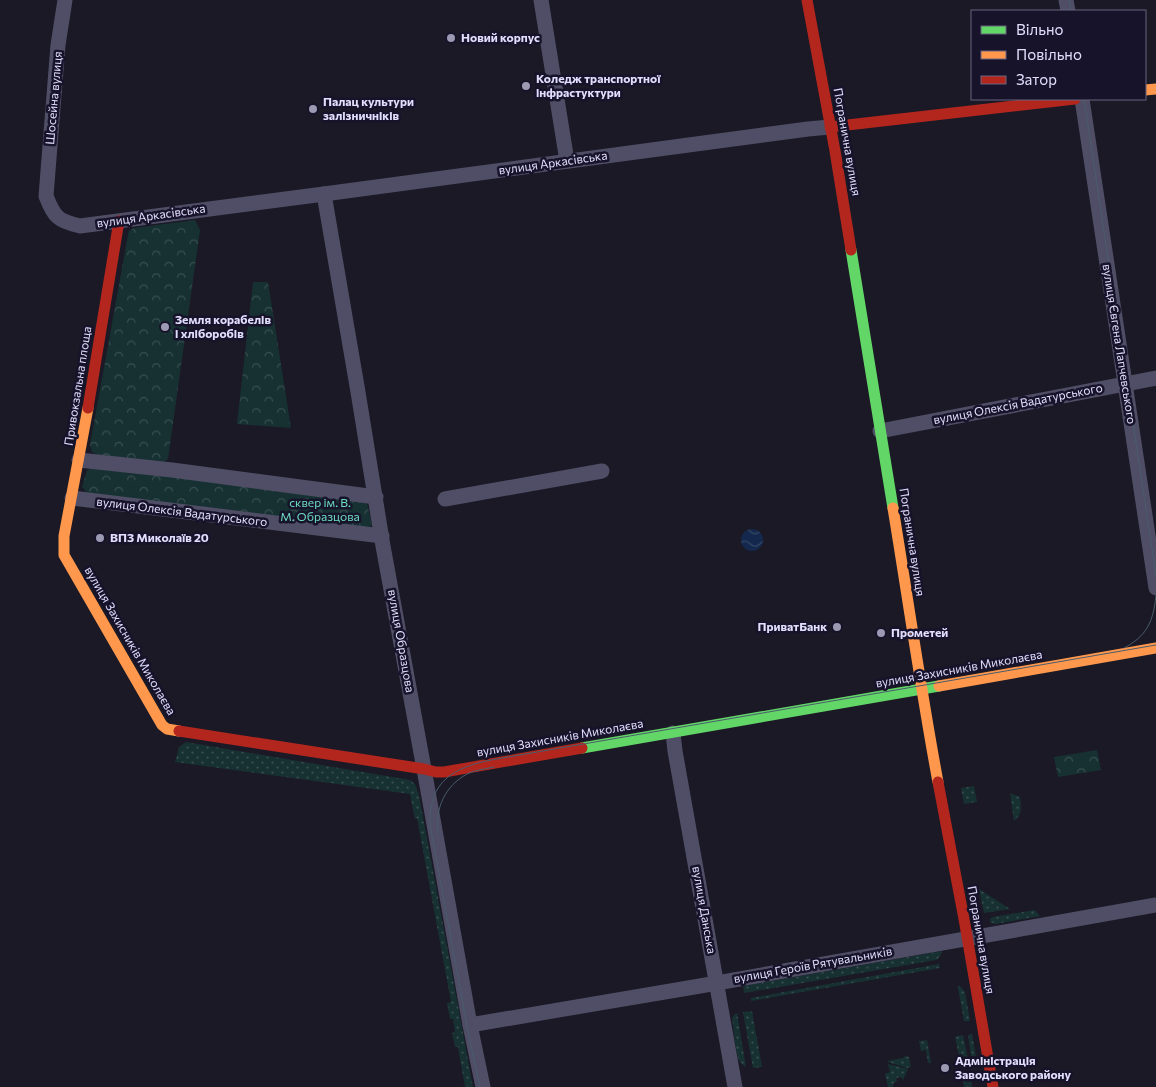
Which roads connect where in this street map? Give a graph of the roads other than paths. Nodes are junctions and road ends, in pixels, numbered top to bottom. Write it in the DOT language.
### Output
graph roads {
  1 [pos="65,0"];
  2 [pos="541,0"];
  3 [pos="807,0"];
  4 [pos="1066,100"];
  5 [pos="1082,100"];
  6 [pos="830,127"];
  7 [pos="567,161"];
  8 [pos="324,194"];
  9 [pos="46,196"];
  10 [pos="119,221"];
  11 [pos="1156,378"];
  12 [pos="1125,384"];
  13 [pos="880,431"];
  14 [pos="79,460"];
  15 [pos="602,472"];
  16 [pos="376,497"];
  17 [pos="72,498"];
  18 [pos="446,499"];
  19 [pos="382,536"];
  20 [pos="64,555"];
  21 [pos="1156,588"];
  22 [pos="1156,648"];
  23 [pos="921,690"];
  24 [pos="673,733"];
  25 [pos="424,769"];
  26 [pos="1156,905"];
  27 [pos="967,938"];
  28 [pos="717,982"];
  29 [pos="470,1025"];
  30 [pos="483,1087"];
  31 [pos="735,1087"];
  32 [pos="993,1087"];
  1 -- 9 [label="street, Шосейна вулиця"];
  2 -- 7 [label="street"];
  3 -- 6 [label="street, Погранична вулиця"];
  4 -- 6 [label="street, вулиця Аркасівська"];
  5 -- 12 [label="street, вулиця Євгена Лапчевського"];
  6 -- 7 [label="street, вулиця Аркасівська"];
  6 -- 13 [label="street, Погранична вулиця"];
  7 -- 8 [label="street, вулиця Аркасівська"];
  8 -- 10 [label="street, вулиця Аркасівська"];
  8 -- 16 [label="street, вулиця Образцова"];
  9 -- 10 [label="street, вулиця Аркасівська"];
  10 -- 14 [label="street, Привокзальна площа"];
  11 -- 12 [label="street, вулиця Олексія Вадатурського"];
  12 -- 13 [label="street, вулиця Олексія Вадатурського"];
  12 -- 21 [label="street, вулиця Євгена Лапчевського"];
  13 -- 23 [label="street, Погранична вулиця"];
  14 -- 16 [label="street"];
  14 -- 17 [label="street, Привокзальна площа"];
  15 -- 18 [label="street"];
  16 -- 19 [label="street, вулиця Образцова"];
  17 -- 19 [label="street, вулиця Олексія Вадатурського"];
  17 -- 20 [label="street, Привокзальна площа"];
  19 -- 25 [label="street, вулиця Образцова"];
  20 -- 25 [label="street, вулиця Захисників Миколаєва"];
  22 -- 23 [label="street, вулиця Захисників Миколаєва"];
  23 -- 24 [label="street, вулиця Захисників Миколаєва"];
  23 -- 27 [label="street, Погранична вулиця"];
  24 -- 25 [label="street, вулиця Захисників Миколаєва"];
  24 -- 28 [label="street, вулиця Данська"];
  25 -- 29 [label="street, вулиця Образцова"];
  26 -- 27 [label="street, вулиця Героїв Рятувальників"];
  27 -- 28 [label="street, вулиця Героїв Рятувальників"];
  27 -- 32 [label="street, Погранична вулиця"];
  28 -- 29 [label="street, вулиця Героїв Рятувальників"];
  28 -- 31 [label="street, вулиця Данська"];
  29 -- 30 [label="street, вулиця Образцова"];
}
